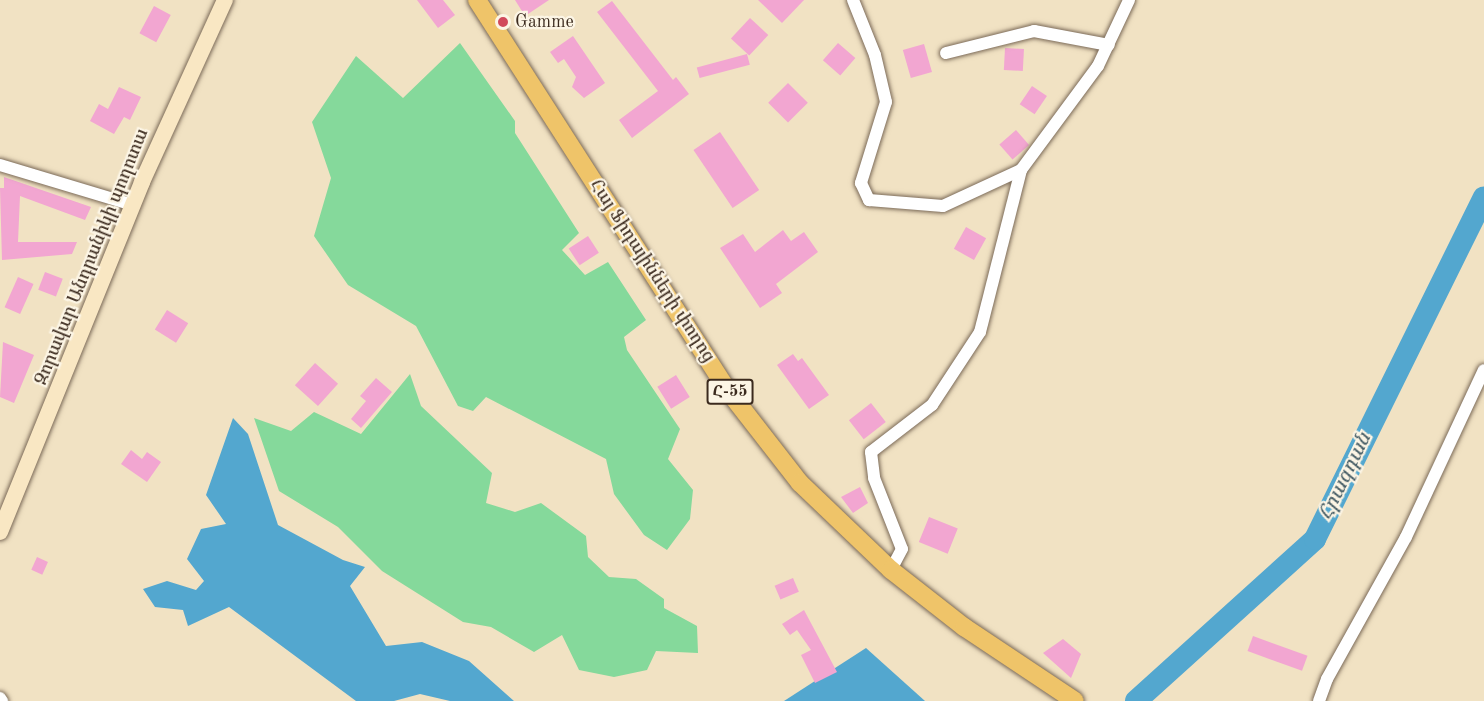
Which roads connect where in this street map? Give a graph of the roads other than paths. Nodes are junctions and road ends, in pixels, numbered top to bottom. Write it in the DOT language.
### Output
graph roads {
  1 [pos="225,0"];
  2 [pos="477,0"];
  3 [pos="853,0"];
  4 [pos="1129,0"];
  5 [pos="1109,45"];
  6 [pos="946,53"];
  7 [pos="0,165"];
  8 [pos="1021,170"];
  9 [pos="133,205"];
  10 [pos="1484,370"];
  11 [pos="0,532"];
  12 [pos="891,570"];
  13 [pos="1075,701"];
  14 [pos="1319,701"];
  1 -- 9 [label="main road, Զորավար Անդրանիկի պողոտա"];
  2 -- 12 [label="main road, Հայ Ֆիդայինների փողոց / Հ-55"];
  3 -- 8 [label="street"];
  4 -- 5 [label="street"];
  5 -- 6 [label="street"];
  5 -- 8 [label="street"];
  7 -- 9 [label="street"];
  8 -- 12 [label="street"];
  9 -- 11 [label="main road, Զորավար Անդրանիկի պողոտա"];
  10 -- 14 [label="street"];
  12 -- 13 [label="main road, Հայ Ֆիդայինների փողոց / Հ-55"];
}
